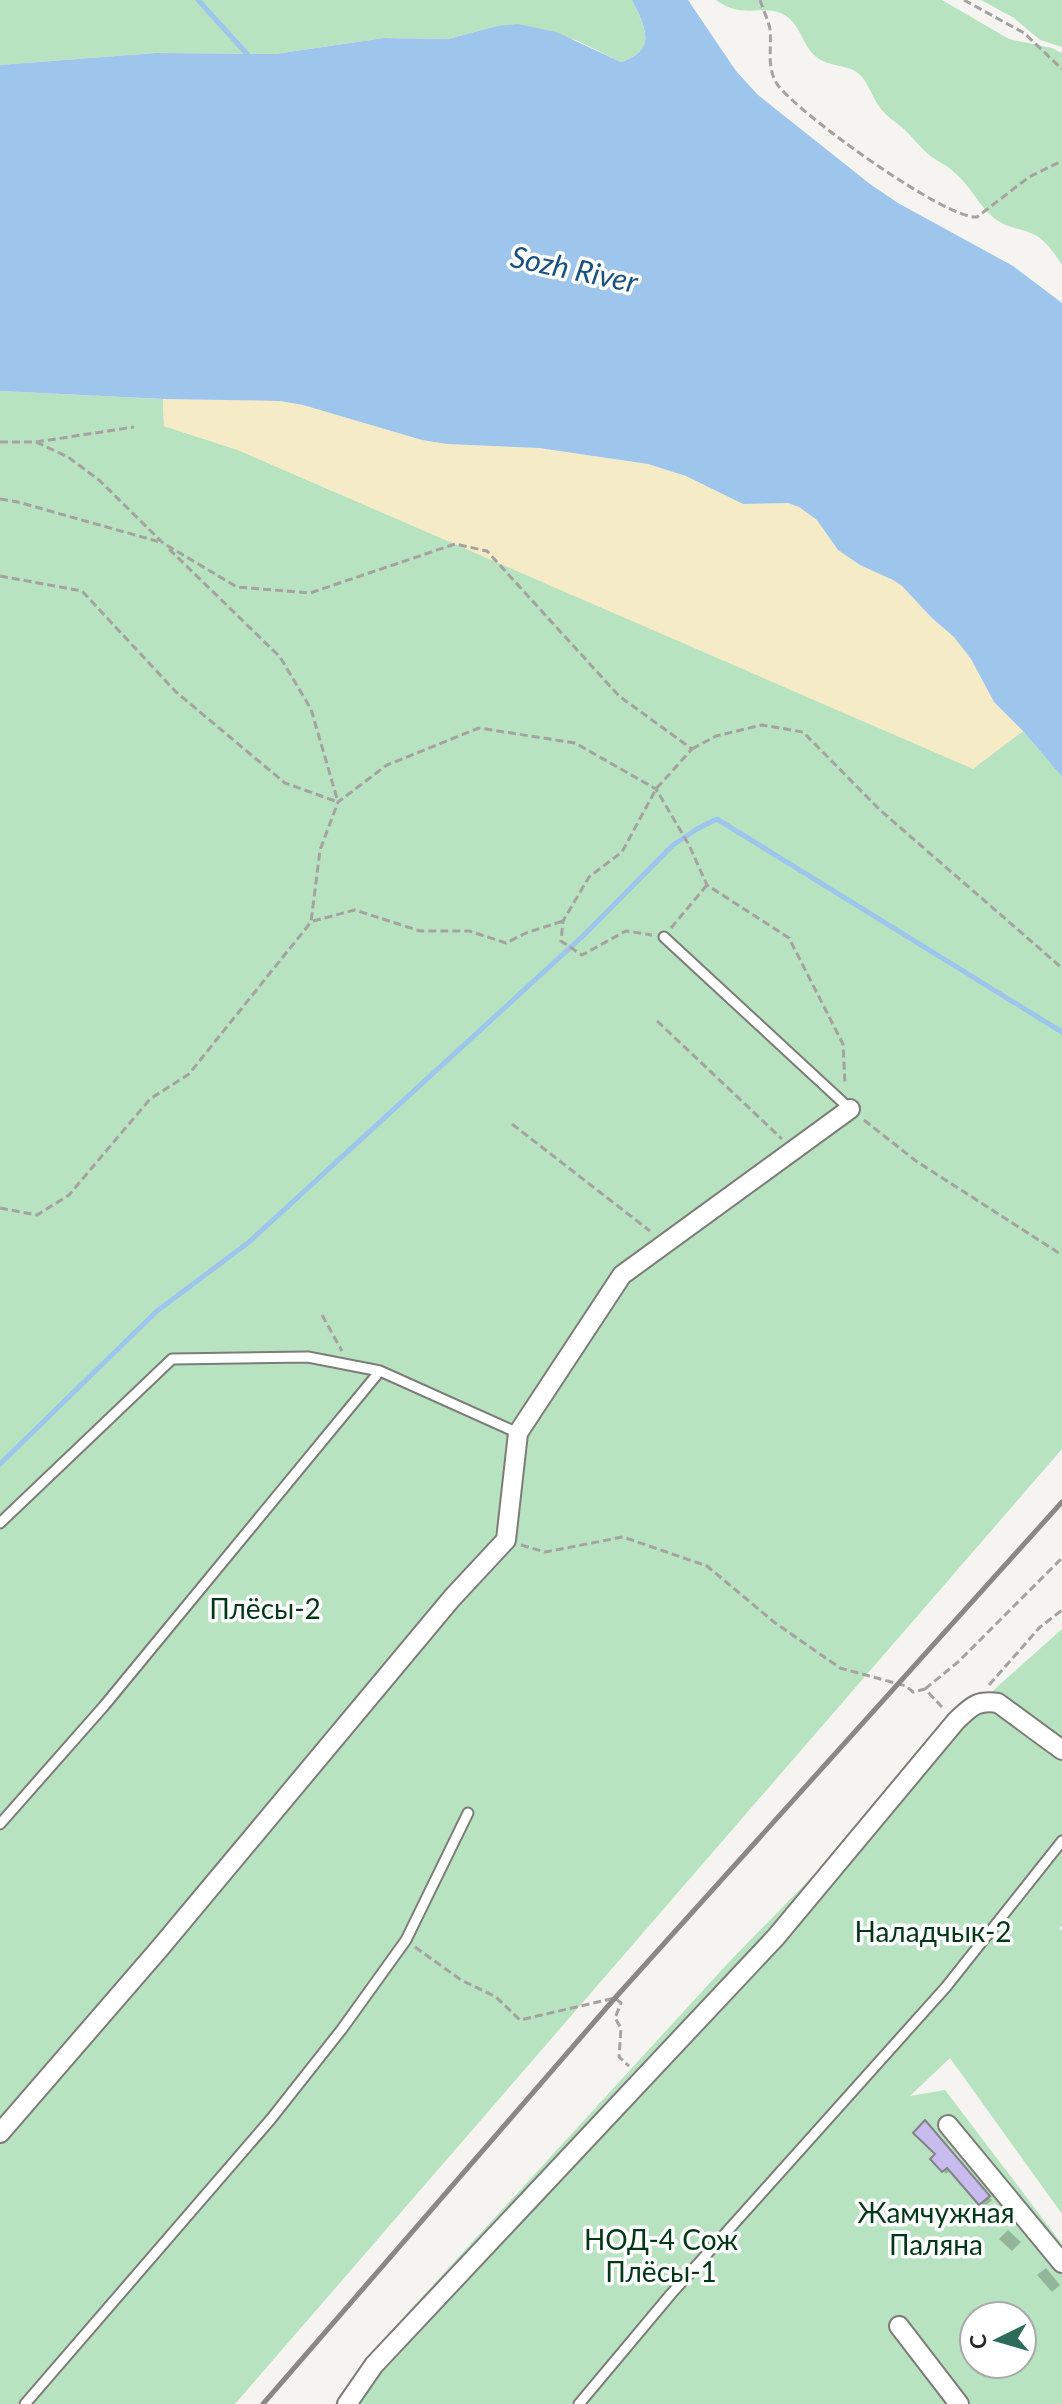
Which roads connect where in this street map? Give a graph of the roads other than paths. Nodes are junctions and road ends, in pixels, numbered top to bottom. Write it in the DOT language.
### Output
graph roads {
  1 [pos="664,937"];
  2 [pos="850,1109"];
  3 [pos="380,1371"];
  4 [pos="518,1433"];
  5 [pos="0,1523"];
  6 [pos="1062,1750"];
  7 [pos="468,1813"];
  8 [pos="0,1824"];
  9 [pos="1062,1841"];
  10 [pos="948,2125"];
  11 [pos="0,2133"];
  12 [pos="1062,2263"];
  13 [pos="899,2326"];
  14 [pos="25,2404"];
  15 [pos="347,2404"];
  16 [pos="579,2404"];
  17 [pos="959,2404"];
  1 -- 2 [label="lane"];
  2 -- 4 [label="street"];
  3 -- 4 [label="lane"];
  3 -- 5 [label="lane"];
  3 -- 8 [label="lane"];
  4 -- 11 [label="street"];
  6 -- 15 [label="street"];
  7 -- 14 [label="lane"];
  9 -- 16 [label="lane"];
  10 -- 12 [label="street"];
  13 -- 17 [label="street"];
}
